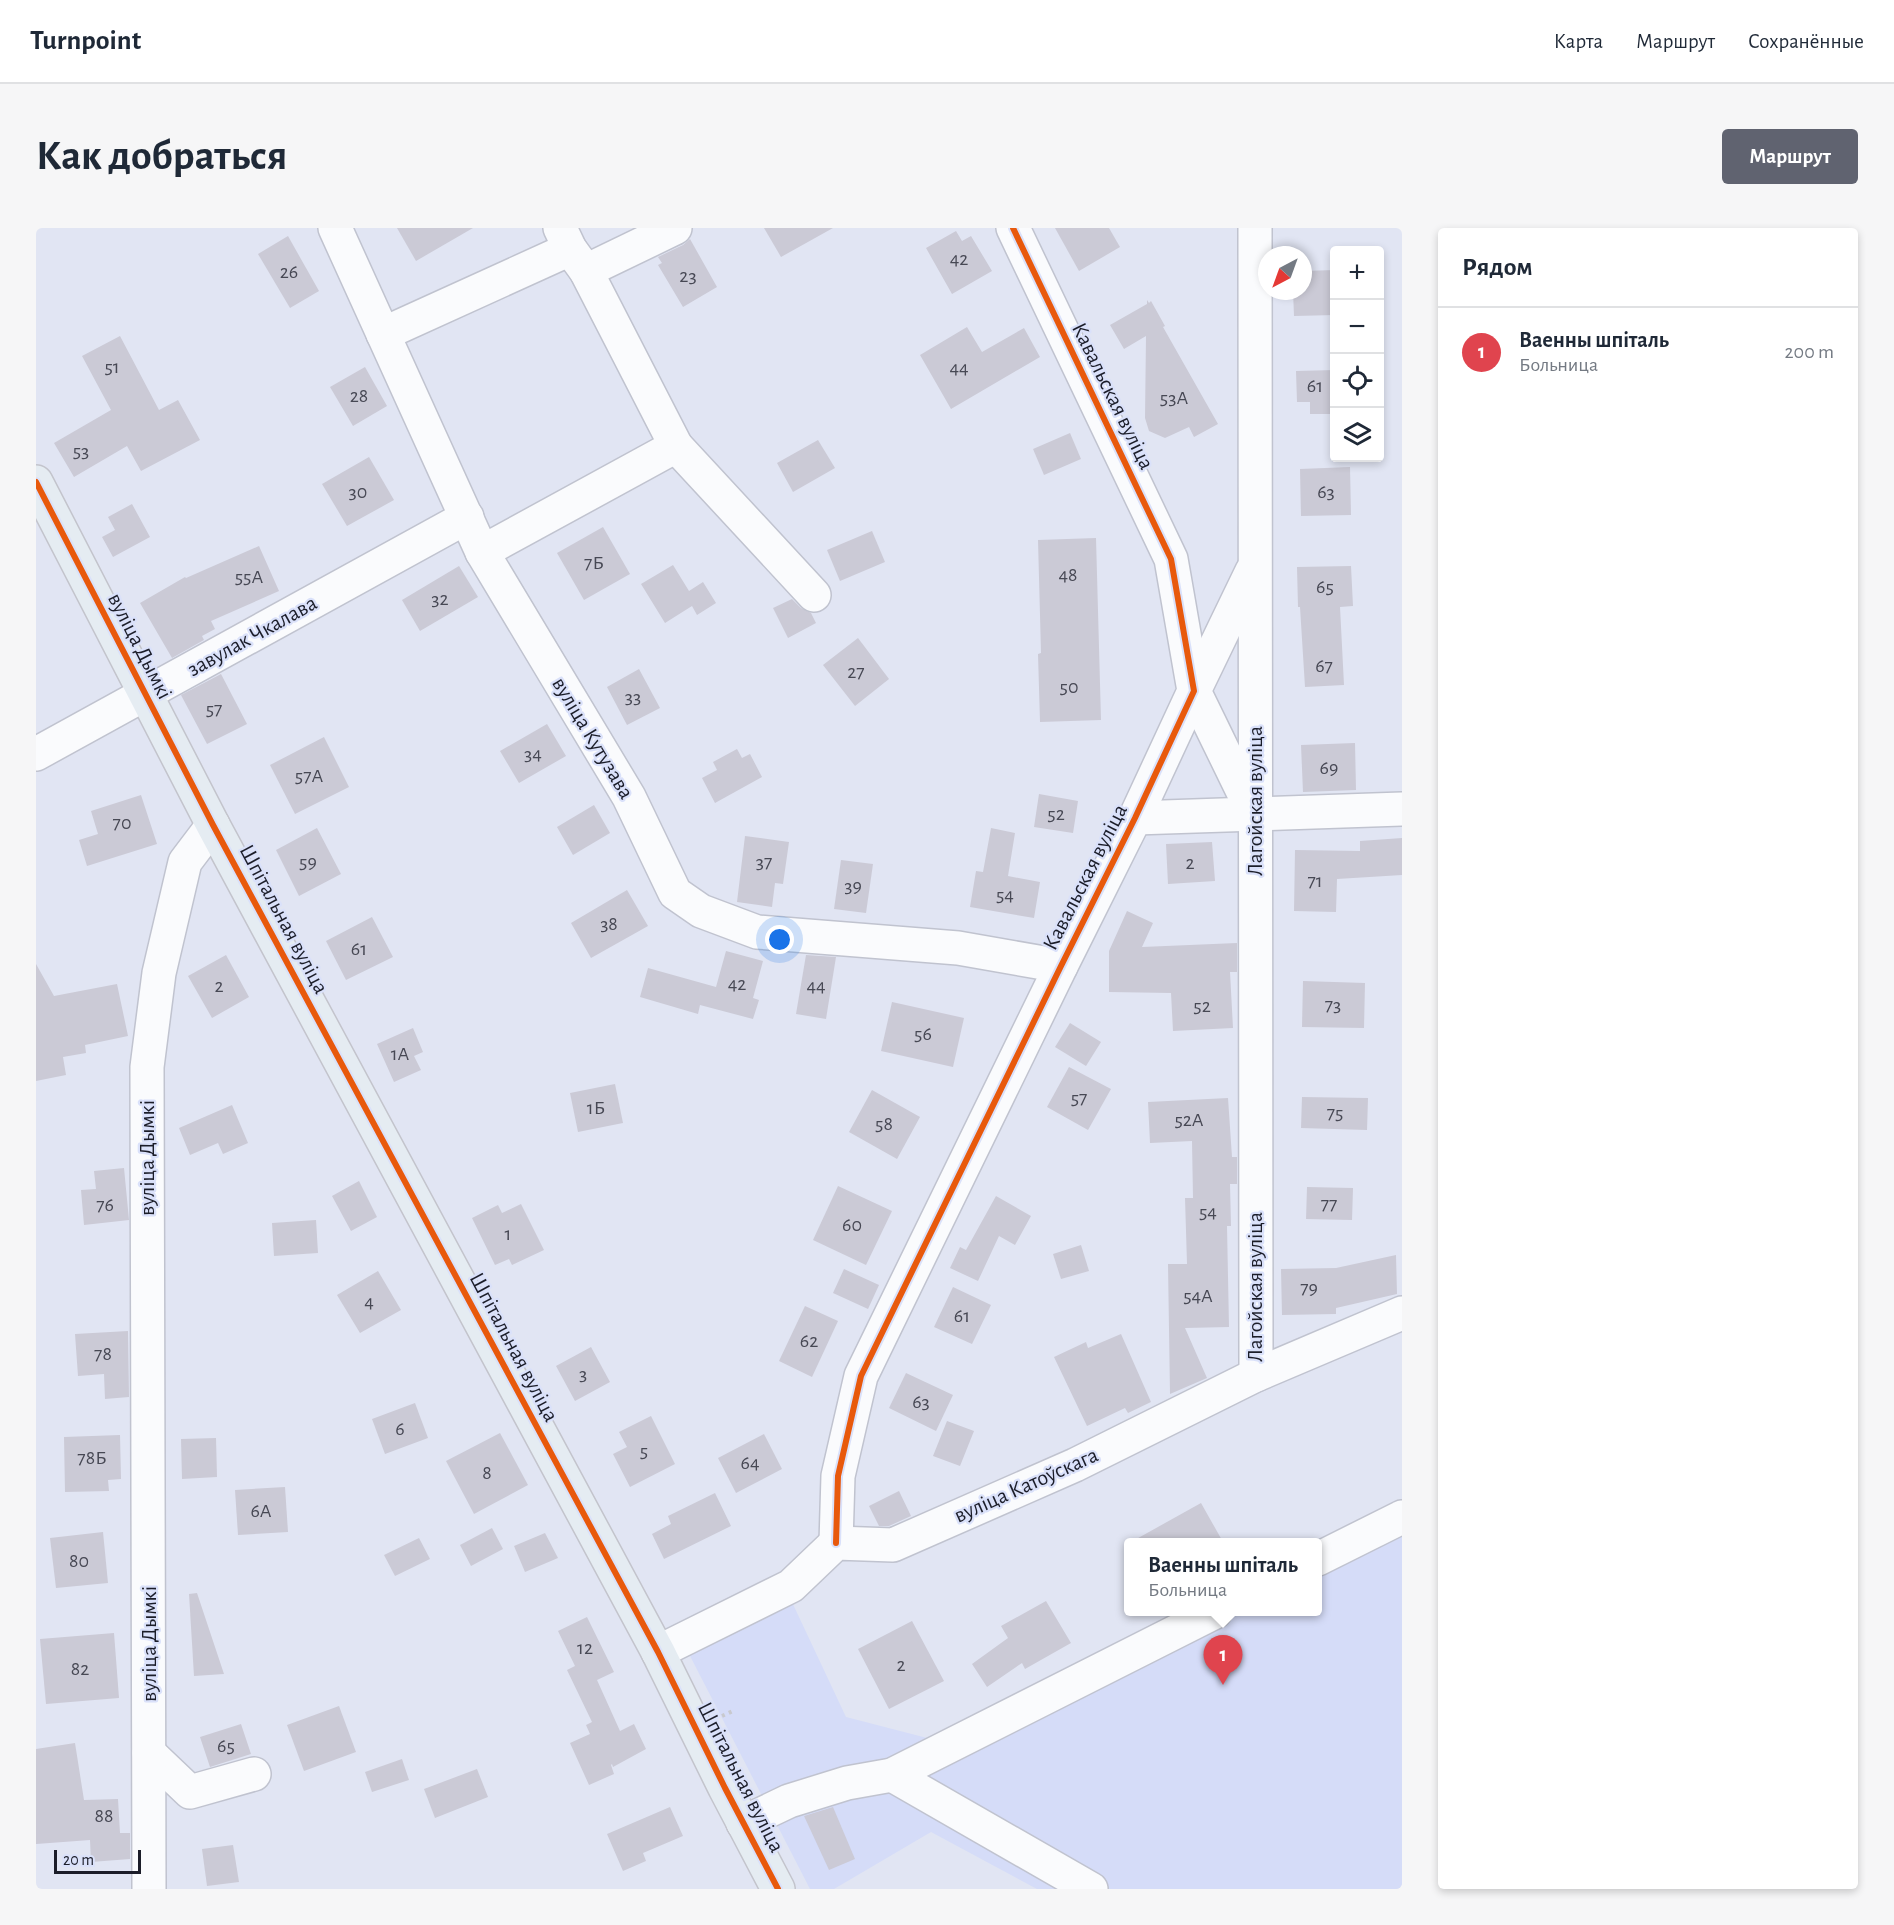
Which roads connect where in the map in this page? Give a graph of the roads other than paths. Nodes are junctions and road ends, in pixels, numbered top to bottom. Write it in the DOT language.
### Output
graph roads {
  1 [pos="335,228"];
  2 [pos="675,228"];
  3 [pos="1013,228"];
  4 [pos="1255,228"];
  5 [pos="572,249"];
  6 [pos="384,334"];
  7 [pos="676,446"];
  8 [pos="36,482"];
  9 [pos="467,517"];
  10 [pos="482,552"];
  11 [pos="1256,563"];
  12 [pos="814,595"];
  13 [pos="1194,691"];
  14 [pos="145,695"];
  15 [pos="36,754"];
  16 [pos="1402,809"];
  17 [pos="1255,815"];
  18 [pos="1135,818"];
  19 [pos="213,825"];
  20 [pos="1061,966"];
  21 [pos="1402,1313"];
  22 [pos="1256,1375"];
  23 [pos="1402,1516"];
  24 [pos="836,1543"];
  25 [pos="1322,1556"];
  26 [pos="1205,1616"];
  27 [pos="658,1652"];
  28 [pos="149,1753"];
  29 [pos="254,1774"];
  30 [pos="892,1775"];
  31 [pos="743,1823"];
  32 [pos="149,1889"];
  33 [pos="778,1889"];
  34 [pos="1092,1889"];
  1 -- 6 [label="street, вуліца Кутузава"];
  2 -- 5 [label="street"];
  3 -- 13 [label="street, Кавальская вуліца"];
  4 -- 11 [label="street, Лагойская вуліца"];
  5 -- 6 [label="street"];
  5 -- 7 [label="street"];
  6 -- 9 [label="street, вуліца Кутузава"];
  7 -- 10 [label="street"];
  7 -- 12 [label="street"];
  8 -- 14 [label="main road, вуліца Дымкі"];
  9 -- 10 [label="street, вуліца Кутузава"];
  9 -- 14 [label="street, завулак Чкалава"];
  10 -- 20 [label="street, вуліца Кутузава"];
  11 -- 13 [label="street"];
  11 -- 17 [label="street, Лагойская вуліца"];
  13 -- 17 [label="street"];
  13 -- 18 [label="street, Кавальская вуліца"];
  14 -- 15 [label="street, завулак Чкалава"];
  14 -- 19 [label="main road, вуліца Дымкі"];
  16 -- 17 [label="street"];
  17 -- 18 [label="street"];
  17 -- 22 [label="street, Лагойская вуліца"];
  18 -- 20 [label="street, Кавальская вуліца"];
  19 -- 27 [label="main road, Шпітальная вуліца"];
  19 -- 28 [label="street, вуліца Дымкі"];
  20 -- 24 [label="street, Кавальская вуліца"];
  21 -- 22 [label="street, вуліца Катоўскага"];
  22 -- 24 [label="street, вуліца Катоўскага"];
  23 -- 25 [label="street"];
  24 -- 27 [label="street"];
  26 -- 30 [label="street"];
  27 -- 31 [label="main road, Шпітальная вуліца"];
  28 -- 29 [label="street"];
  28 -- 32 [label="street, вуліца Дымкі"];
  30 -- 31 [label="street"];
  30 -- 34 [label="street"];
  31 -- 33 [label="main road, Шпітальная вуліца"];
}
